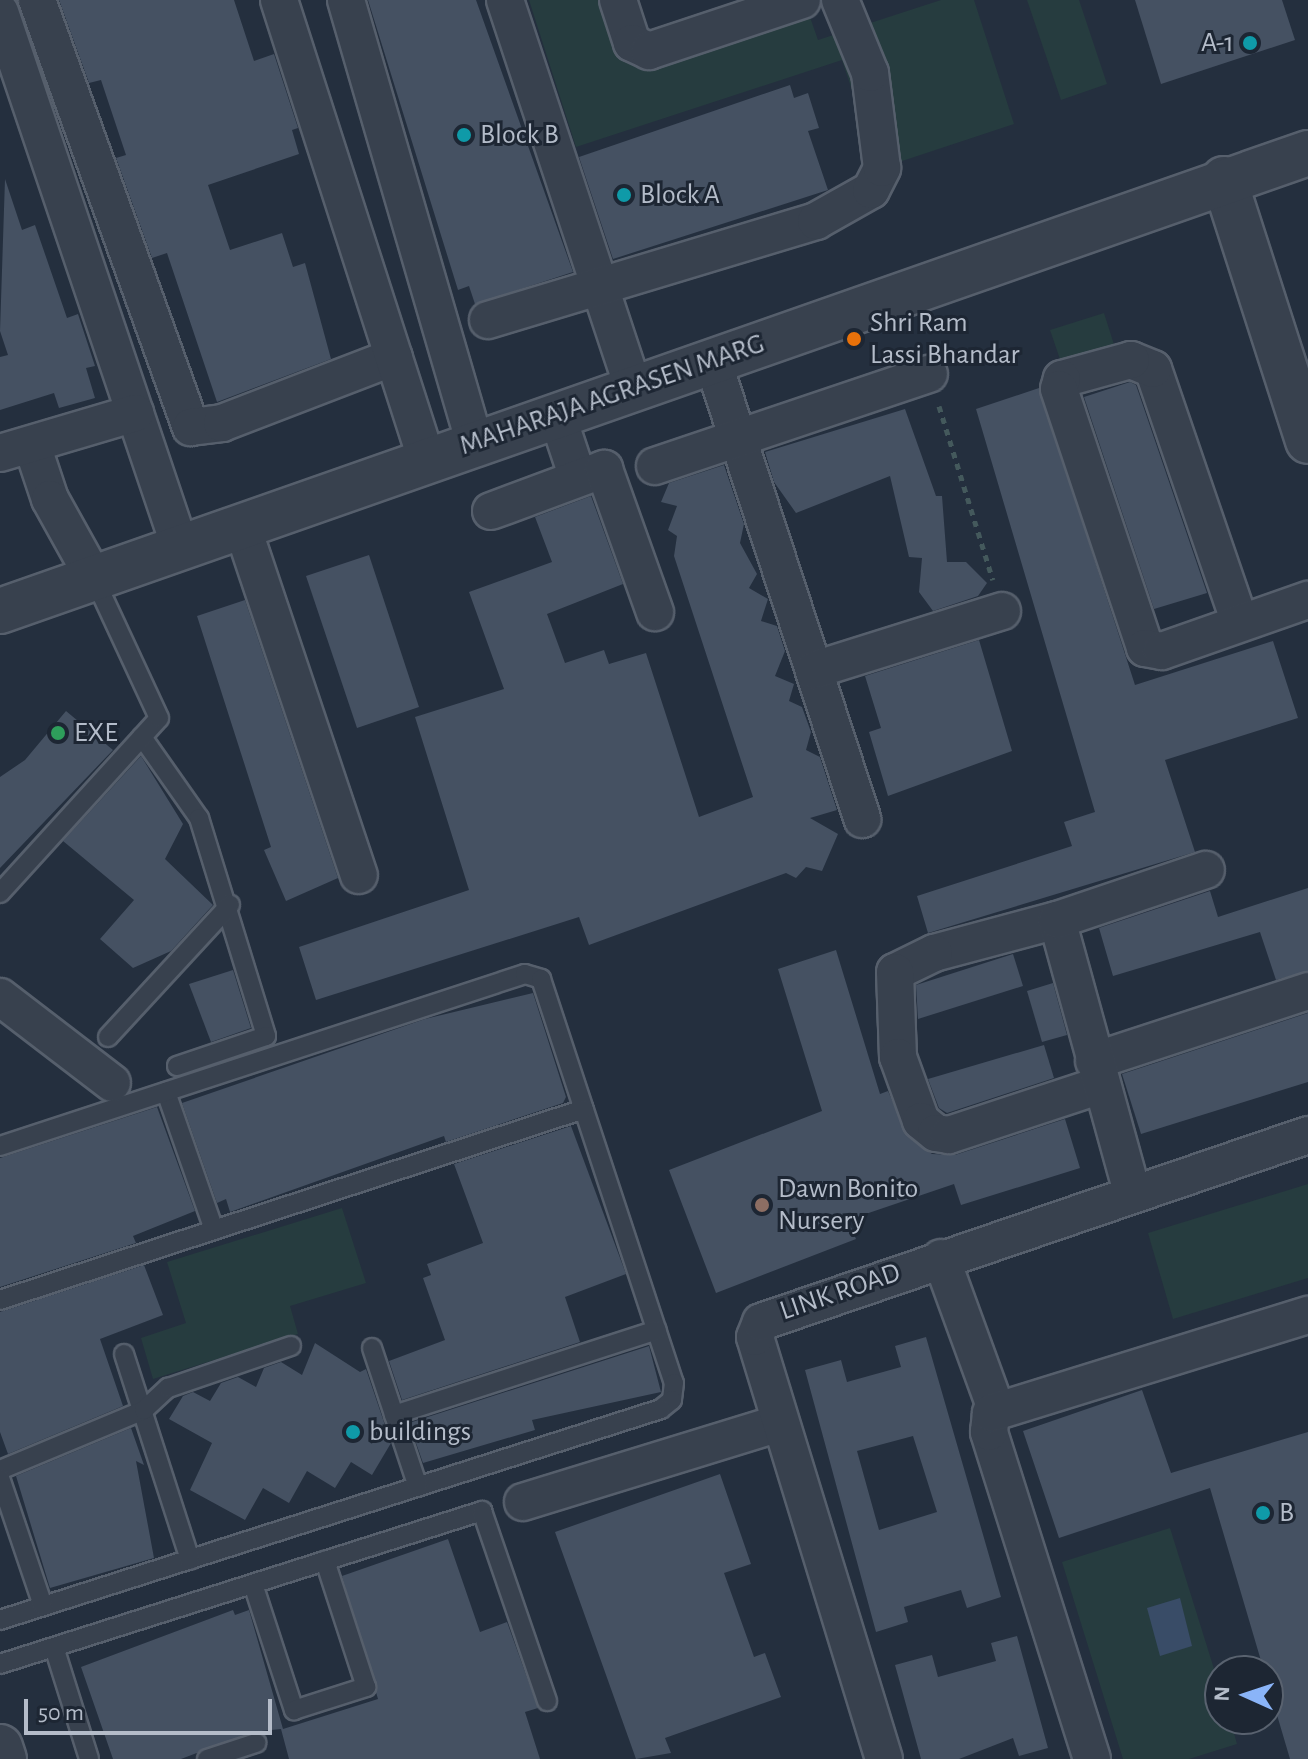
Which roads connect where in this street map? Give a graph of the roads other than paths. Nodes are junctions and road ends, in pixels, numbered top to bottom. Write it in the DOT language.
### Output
graph roads {
  1 [pos="37,0"];
  2 [pos="279,0"];
  3 [pos="346,0"];
  4 [pos="505,0"];
  5 [pos="618,0"];
  6 [pos="802,0"];
  7 [pos="840,0"];
  8 [pos="0,12"];
  9 [pos="1308,153"];
  10 [pos="1224,179"];
  11 [pos="600,285"];
  12 [pos="488,320"];
  13 [pos="394,357"];
  14 [pos="712,359"];
  15 [pos="929,374"];
  16 [pos="633,387"];
  17 [pos="135,413"];
  18 [pos="557,415"];
  19 [pos="736,438"];
  20 [pos="1308,441"];
  21 [pos="475,443"];
  22 [pos="16,449"];
  23 [pos="427,460"];
  24 [pos="655,466"];
  25 [pos="578,478"];
  26 [pos="491,511"];
  27 [pos="242,526"];
  28 [pos="180,547"];
  29 [pos="94,578"];
  30 [pos="1308,600"];
  31 [pos="0,611"];
  32 [pos="1002,611"];
  33 [pos="655,612"];
  34 [pos="1239,620"];
  35 [pos="814,670"];
  36 [pos="142,737"];
  37 [pos="862,819"];
  38 [pos="1206,870"];
  39 [pos="359,875"];
  40 [pos="0,893"];
  41 [pos="230,905"];
  42 [pos="1057,920"];
  43 [pos="1308,991"];
  44 [pos="0,997"];
  45 [pos="108,1037"];
  46 [pos="177,1066"];
  47 [pos="1098,1073"];
  48 [pos="112,1083"];
  49 [pos="166,1092"];
  50 [pos="584,1109"];
  51 [pos="1308,1135"];
  52 [pos="0,1146"];
  53 [pos="1132,1192"];
  54 [pos="214,1230"];
  55 [pos="941,1258"];
  56 [pos="0,1300"];
  57 [pos="1308,1315"];
  58 [pos="657,1330"];
  59 [pos="291,1346"];
  60 [pos="372,1348"];
  61 [pos="124,1354"];
  62 [pos="996,1409"];
  63 [pos="144,1410"];
  64 [pos="394,1415"];
  65 [pos="780,1423"];
  66 [pos="0,1470"];
  67 [pos="0,1478"];
  68 [pos="418,1487"];
  69 [pos="523,1502"];
  70 [pos="190,1560"];
  71 [pos="325,1561"];
  72 [pos="253,1584"];
  73 [pos="43,1606"];
  74 [pos="0,1620"];
  75 [pos="54,1647"];
  76 [pos="0,1664"];
  77 [pos="547,1701"];
  78 [pos="256,1743"];
  79 [pos="0,1747"];
  80 [pos="4,1759"];
  81 [pos="89,1759"];
  82 [pos="207,1759"];
  83 [pos="884,1759"];
  84 [pos="1092,1759"];
  1 -- 13 [label="street"];
  2 -- 13 [label="street"];
  3 -- 21 [label="street"];
  4 -- 11 [label="street"];
  5 -- 6 [label="street"];
  7 -- 11 [label="street"];
  8 -- 17 [label="street"];
  9 -- 10 [label="street, MAHARAJA AGRASEN MARG"];
  10 -- 14 [label="street, MAHARAJA AGRASEN MARG"];
  10 -- 20 [label="street"];
  11 -- 12 [label="street"];
  11 -- 16 [label="street"];
  13 -- 23 [label="street"];
  14 -- 16 [label="street, MAHARAJA AGRASEN MARG"];
  14 -- 19 [label="street"];
  15 -- 19 [label="street"];
  16 -- 18 [label="street, MAHARAJA AGRASEN MARG"];
  17 -- 22 [label="street"];
  17 -- 28 [label="street"];
  18 -- 21 [label="street, MAHARAJA AGRASEN MARG"];
  18 -- 25 [label="street"];
  19 -- 24 [label="street"];
  19 -- 35 [label="street"];
  21 -- 23 [label="street, MAHARAJA AGRASEN MARG"];
  22 -- 29 [label="street"];
  23 -- 27 [label="street, MAHARAJA AGRASEN MARG"];
  25 -- 26 [label="street"];
  25 -- 33 [label="street"];
  27 -- 28 [label="street, MAHARAJA AGRASEN MARG"];
  27 -- 39 [label="street"];
  28 -- 29 [label="street, MAHARAJA AGRASEN MARG"];
  29 -- 31 [label="street, MAHARAJA AGRASEN MARG"];
  29 -- 36 [label="lane"];
  30 -- 34 [label="street"];
  32 -- 35 [label="street"];
  34 -- 34 [label="street"];
  35 -- 37 [label="street"];
  36 -- 40 [label="lane"];
  36 -- 41 [label="lane"];
  38 -- 42 [label="street"];
  41 -- 45 [label="lane"];
  41 -- 46 [label="lane"];
  42 -- 47 [label="street"];
  42 -- 47 [label="street"];
  43 -- 47 [label="street"];
  44 -- 48 [label="street"];
  47 -- 53 [label="street"];
  49 -- 50 [label="lane"];
  49 -- 52 [label="lane"];
  49 -- 54 [label="lane"];
  50 -- 54 [label="lane"];
  50 -- 58 [label="lane"];
  51 -- 53 [label="street, LINK ROAD"];
  53 -- 55 [label="street, LINK ROAD"];
  54 -- 56 [label="lane"];
  55 -- 62 [label="street"];
  55 -- 65 [label="street, LINK ROAD"];
  57 -- 62 [label="street"];
  58 -- 64 [label="lane"];
  58 -- 68 [label="lane"];
  59 -- 63 [label="lane"];
  60 -- 64 [label="lane"];
  61 -- 63 [label="lane"];
  62 -- 84 [label="street"];
  63 -- 66 [label="lane"];
  63 -- 70 [label="lane"];
  64 -- 68 [label="lane"];
  65 -- 69 [label="street"];
  65 -- 83 [label="street, LINK ROAD"];
  67 -- 73 [label="lane"];
  68 -- 70 [label="lane"];
  70 -- 73 [label="lane"];
  71 -- 72 [label="lane"];
  71 -- 72 [label="lane"];
  71 -- 77 [label="lane"];
  72 -- 75 [label="lane"];
  73 -- 74 [label="lane"];
  75 -- 76 [label="lane"];
  75 -- 81 [label="lane"];
  78 -- 82 [label="lane"];
  79 -- 80 [label="street"];
}
